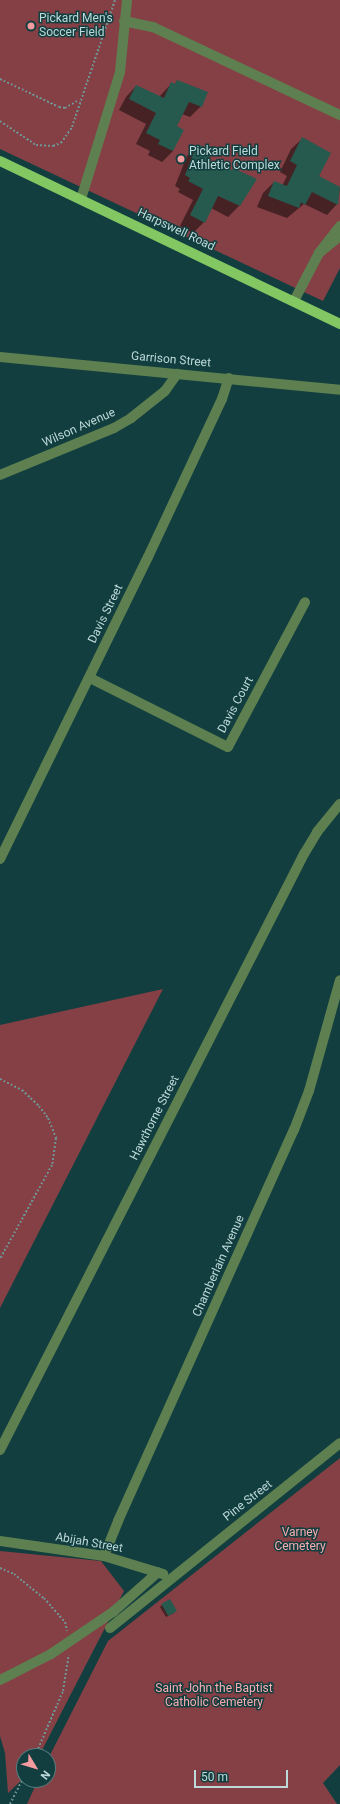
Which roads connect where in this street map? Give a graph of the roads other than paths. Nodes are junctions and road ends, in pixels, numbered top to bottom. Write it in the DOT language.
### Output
graph roads {
  1 [pos="127,0"];
  2 [pos="124,21"];
  3 [pos="340,115"];
  4 [pos="0,161"];
  5 [pos="81,200"];
  6 [pos="340,226"];
  7 [pos="340,236"];
  8 [pos="320,253"];
  9 [pos="294,301"];
  10 [pos="340,324"];
  11 [pos="0,357"];
  12 [pos="176,374"];
  13 [pos="229,378"];
  14 [pos="340,390"];
  15 [pos="0,475"];
  16 [pos="305,602"];
  17 [pos="90,678"];
  18 [pos="340,804"];
  19 [pos="0,859"];
  20 [pos="340,980"];
  21 [pos="336,1012"];
  22 [pos="340,1444"];
  23 [pos="0,1450"];
  24 [pos="0,1541"];
  25 [pos="104,1556"];
  26 [pos="158,1572"];
  27 [pos="172,1577"];
  28 [pos="110,1628"];
  29 [pos="0,1680"];
  1 -- 2 [label="street"];
  2 -- 3 [label="street"];
  2 -- 5 [label="street"];
  4 -- 5 [label="main road, Harpswell Road"];
  5 -- 9 [label="main road, Harpswell Road"];
  6 -- 8 [label="street"];
  7 -- 8 [label="street"];
  8 -- 9 [label="street"];
  9 -- 10 [label="main road, Harpswell Road"];
  11 -- 12 [label="street, Garrison Street"];
  12 -- 13 [label="street, Garrison Street"];
  12 -- 15 [label="street, Wilson Avenue"];
  13 -- 14 [label="street, Garrison Street"];
  13 -- 17 [label="street, Davis Street"];
  16 -- 17 [label="street, Davis Court"];
  17 -- 19 [label="street, Davis Street"];
  18 -- 23 [label="street, Hawthorne Street"];
  20 -- 21 [label="street, Chamberlain Avenue"];
  21 -- 25 [label="street, Chamberlain Avenue"];
  22 -- 27 [label="street, Pine Street"];
  24 -- 25 [label="street, Abijah Street"];
  25 -- 26 [label="street, Abijah Street"];
  26 -- 27 [label="street, Abijah Street"];
  26 -- 29 [label="street"];
  27 -- 28 [label="street, Pine Street"];
}
